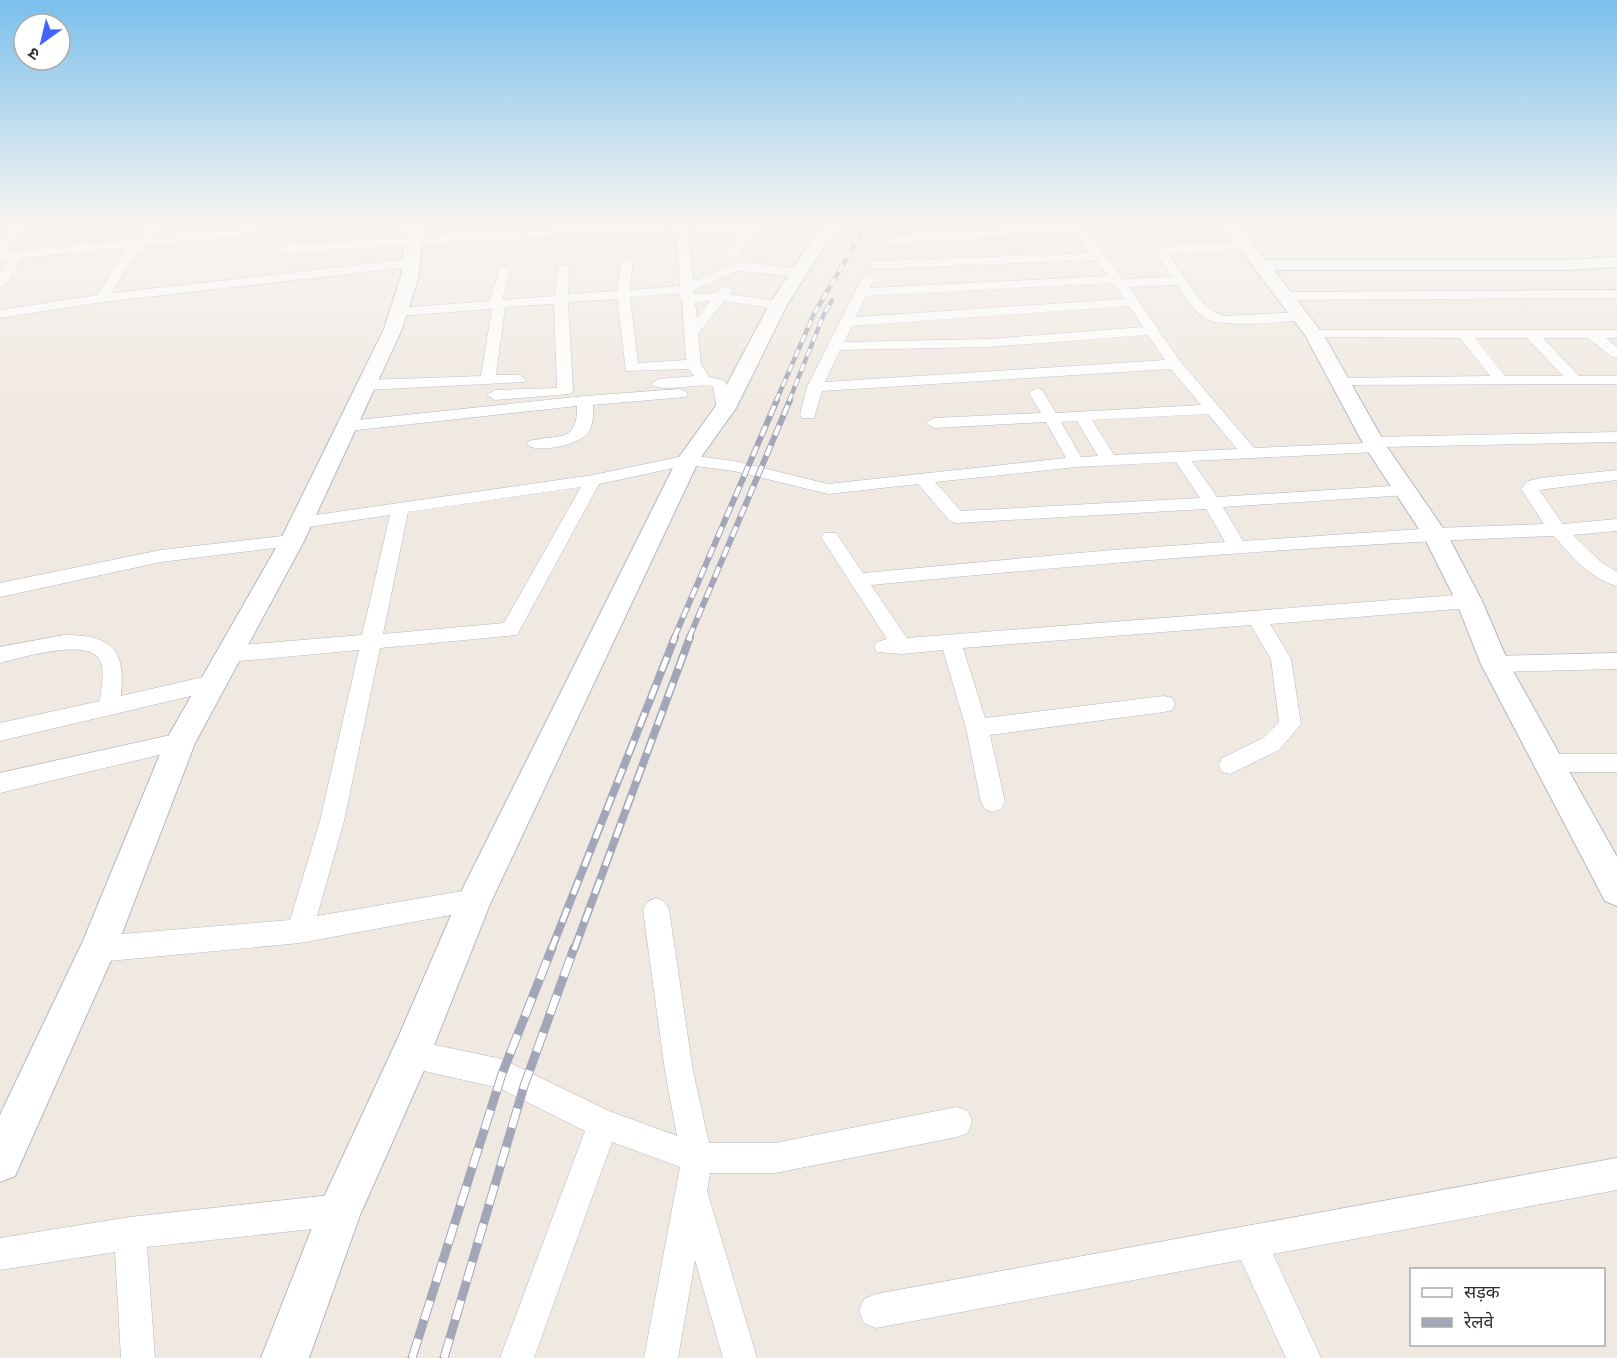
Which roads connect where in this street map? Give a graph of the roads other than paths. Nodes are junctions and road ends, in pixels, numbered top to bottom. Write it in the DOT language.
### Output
graph roads {
  1 [pos="111,283"];
  2 [pos="173,283"];
  3 [pos="408,283"];
  4 [pos="501,283"];
  5 [pos="563,283"];
  6 [pos="624,283"];
  7 [pos="685,283"];
  8 [pos="705,283"];
  9 [pos="731,283"];
  10 [pos="792,283"];
  11 [pos="865,283"];
  12 [pos="1039,283"];
  13 [pos="1062,283"];
  14 [pos="1120,283"];
  15 [pos="1182,283"];
  16 [pos="1276,283"];
  17 [pos="965,288"];
  18 [pos="861,292"];
  19 [pos="686,294"];
  20 [pos="1617,294"];
  21 [pos="623,296"];
  22 [pos="1286,296"];
  23 [pos="720,297"];
  24 [pos="103,298"];
  25 [pos="561,301"];
  26 [pos="1132,302"];
  27 [pos="496,305"];
  28 [pos="778,305"];
  29 [pos="1076,307"];
  30 [pos="399,312"];
  31 [pos="0,314"];
  32 [pos="846,322"];
  33 [pos="1307,325"];
  34 [pos="1153,330"];
  35 [pos="691,334"];
  36 [pos="1464,334"];
  37 [pos="1531,334"];
  38 [pos="1593,334"];
  39 [pos="1617,334"];
  40 [pos="989,344"];
  41 [pos="835,346"];
  42 [pos="1617,354"];
  43 [pos="694,364"];
  44 [pos="1175,364"];
  45 [pos="1500,379"];
  46 [pos="488,380"];
  47 [pos="703,380"];
  48 [pos="1575,380"];
  49 [pos="1617,380"];
  50 [pos="1341,381"];
  51 [pos="367,385"];
  52 [pos="815,387"];
  53 [pos="565,391"];
  54 [pos="531,392"];
  55 [pos="1037,393"];
  56 [pos="495,394"];
  57 [pos="680,394"];
  58 [pos="585,401"];
  59 [pos="725,408"];
  60 [pos="1212,409"];
  61 [pos="808,415"];
  62 [pos="1082,416"];
  63 [pos="1050,417"];
  64 [pos="934,423"];
  65 [pos="348,426"];
  66 [pos="1617,437"];
  67 [pos="535,444"];
  68 [pos="1375,445"];
  69 [pos="1248,452"];
  70 [pos="1180,456"];
  71 [pos="688,460"];
  72 [pos="1109,461"];
  73 [pos="1076,462"];
  74 [pos="1617,475"];
  75 [pos="923,478"];
  76 [pos="593,480"];
  77 [pos="1407,490"];
  78 [pos="1212,503"];
  79 [pos="400,509"];
  80 [pos="1617,525"];
  81 [pos="1559,530"];
  82 [pos="297,532"];
  83 [pos="1434,534"];
  84 [pos="830,537"];
  85 [pos="1238,549"];
  86 [pos="859,580"];
  87 [pos="1617,580"];
  88 [pos="0,590"];
  89 [pos="1469,601"];
  90 [pos="1255,616"];
  91 [pos="371,642"];
  92 [pos="951,642"];
  93 [pos="229,654"];
  94 [pos="0,655"];
  95 [pos="1617,661"];
  96 [pos="1495,664"];
  97 [pos="212,683"];
  98 [pos="1164,704"];
  99 [pos="110,707"];
  100 [pos="977,728"];
  101 [pos="0,732"];
  102 [pos="180,742"];
  103 [pos="1548,763"];
  104 [pos="1617,763"];
  105 [pos="1230,765"];
  106 [pos="0,783"];
  107 [pos="993,802"];
  108 [pos="1617,890"];
  109 [pos="474,902"];
  110 [pos="656,910"];
  111 [pos="300,931"];
  112 [pos="98,949"];
  113 [pos="411,1054"];
  114 [pos="957,1122"];
  115 [pos="603,1124"];
  116 [pos="697,1158"];
  117 [pos="0,1161"];
  118 [pos="1617,1174"];
  119 [pos="691,1190"];
  120 [pos="340,1210"];
  121 [pos="130,1233"];
  122 [pos="1250,1242"];
  123 [pos="0,1254"];
  124 [pos="876,1311"];
  125 [pos="138,1358"];
  126 [pos="285,1358"];
  127 [pos="517,1358"];
  128 [pos="661,1358"];
  129 [pos="741,1358"];
  130 [pos="1304,1358"];
  1 -- 24 [label="street"];
  2 -- 24 [label="street"];
  3 -- 30 [label="street"];
  4 -- 27 [label="street"];
  5 -- 25 [label="street"];
  6 -- 21 [label="street"];
  7 -- 19 [label="street"];
  8 -- 19 [label="street"];
  9 -- 23 [label="street"];
  10 -- 28 [label="street"];
  11 -- 18 [label="street"];
  12 -- 17 [label="street"];
  13 -- 29 [label="street"];
  14 -- 26 [label="street"];
  15 -- 33 [label="street"];
  16 -- 22 [label="street"];
  17 -- 18 [label="street"];
  17 -- 40 [label="street"];
  18 -- 32 [label="street"];
  19 -- 21 [label="street"];
  19 -- 23 [label="street"];
  19 -- 35 [label="street"];
  20 -- 22 [label="street"];
  21 -- 25 [label="street"];
  21 -- 43 [label="street"];
  22 -- 33 [label="street"];
  23 -- 28 [label="street"];
  23 -- 35 [label="street"];
  24 -- 31 [label="street"];
  25 -- 27 [label="street"];
  25 -- 53 [label="street"];
  26 -- 29 [label="street"];
  26 -- 34 [label="street"];
  27 -- 30 [label="street"];
  27 -- 46 [label="street"];
  28 -- 59 [label="street"];
  29 -- 40 [label="street"];
  30 -- 51 [label="street"];
  32 -- 40 [label="street"];
  32 -- 41 [label="street"];
  33 -- 36 [label="street"];
  33 -- 50 [label="street"];
  34 -- 40 [label="street"];
  34 -- 44 [label="street"];
  35 -- 43 [label="street"];
  36 -- 37 [label="street"];
  36 -- 45 [label="street"];
  37 -- 38 [label="street"];
  37 -- 48 [label="street"];
  38 -- 39 [label="street"];
  38 -- 42 [label="street"];
  40 -- 41 [label="street"];
  40 -- 44 [label="street"];
  40 -- 52 [label="street"];
  41 -- 52 [label="street"];
  43 -- 47 [label="street"];
  44 -- 60 [label="street"];
  45 -- 48 [label="street"];
  45 -- 50 [label="street"];
  46 -- 51 [label="street"];
  46 -- 54 [label="street"];
  47 -- 53 [label="street"];
  47 -- 59 [label="street"];
  48 -- 49 [label="street"];
  50 -- 68 [label="street"];
  51 -- 65 [label="street"];
  52 -- 61 [label="street"];
  53 -- 54 [label="street"];
  54 -- 56 [label="street"];
  55 -- 63 [label="street"];
  57 -- 58 [label="street"];
  58 -- 65 [label="street"];
  58 -- 67 [label="street"];
  59 -- 71 [label="street"];
  60 -- 62 [label="street"];
  60 -- 69 [label="street"];
  62 -- 63 [label="street"];
  62 -- 72 [label="street"];
  63 -- 64 [label="street"];
  63 -- 73 [label="street"];
  65 -- 82 [label="street"];
  66 -- 68 [label="street"];
  68 -- 69 [label="street"];
  68 -- 77 [label="street"];
  69 -- 70 [label="street"];
  70 -- 72 [label="street"];
  70 -- 78 [label="street"];
  71 -- 75 [label="street"];
  71 -- 76 [label="street"];
  71 -- 109 [label="street"];
  72 -- 73 [label="street"];
  73 -- 75 [label="street"];
  74 -- 81 [label="street"];
  75 -- 78 [label="street"];
  76 -- 79 [label="street"];
  76 -- 91 [label="street"];
  77 -- 78 [label="street"];
  77 -- 83 [label="street"];
  78 -- 85 [label="street"];
  79 -- 82 [label="street"];
  79 -- 91 [label="street"];
  80 -- 81 [label="street"];
  81 -- 83 [label="street"];
  81 -- 87 [label="street"];
  82 -- 88 [label="street"];
  82 -- 93 [label="street"];
  83 -- 85 [label="street"];
  83 -- 89 [label="street"];
  84 -- 86 [label="street"];
  85 -- 86 [label="street"];
  86 -- 92 [label="street"];
  89 -- 90 [label="street"];
  89 -- 96 [label="street"];
  90 -- 92 [label="street"];
  90 -- 105 [label="street"];
  91 -- 93 [label="street"];
  91 -- 111 [label="street"];
  92 -- 100 [label="street"];
  93 -- 97 [label="street"];
  94 -- 99 [label="street"];
  95 -- 96 [label="street"];
  96 -- 103 [label="street"];
  97 -- 99 [label="street"];
  97 -- 102 [label="street"];
  98 -- 100 [label="street"];
  99 -- 101 [label="street"];
  100 -- 107 [label="street"];
  102 -- 106 [label="street"];
  102 -- 112 [label="street"];
  103 -- 104 [label="street"];
  103 -- 108 [label="street"];
  109 -- 111 [label="street"];
  109 -- 113 [label="street"];
  110 -- 116 [label="street"];
  111 -- 112 [label="street"];
  112 -- 117 [label="street"];
  113 -- 115 [label="street"];
  113 -- 120 [label="street"];
  114 -- 116 [label="street"];
  115 -- 116 [label="street"];
  115 -- 127 [label="street"];
  116 -- 119 [label="street"];
  118 -- 122 [label="street"];
  119 -- 128 [label="street"];
  119 -- 129 [label="street"];
  120 -- 121 [label="street"];
  120 -- 126 [label="street"];
  121 -- 123 [label="street"];
  121 -- 125 [label="street"];
  122 -- 124 [label="street"];
  122 -- 130 [label="street"];
}
